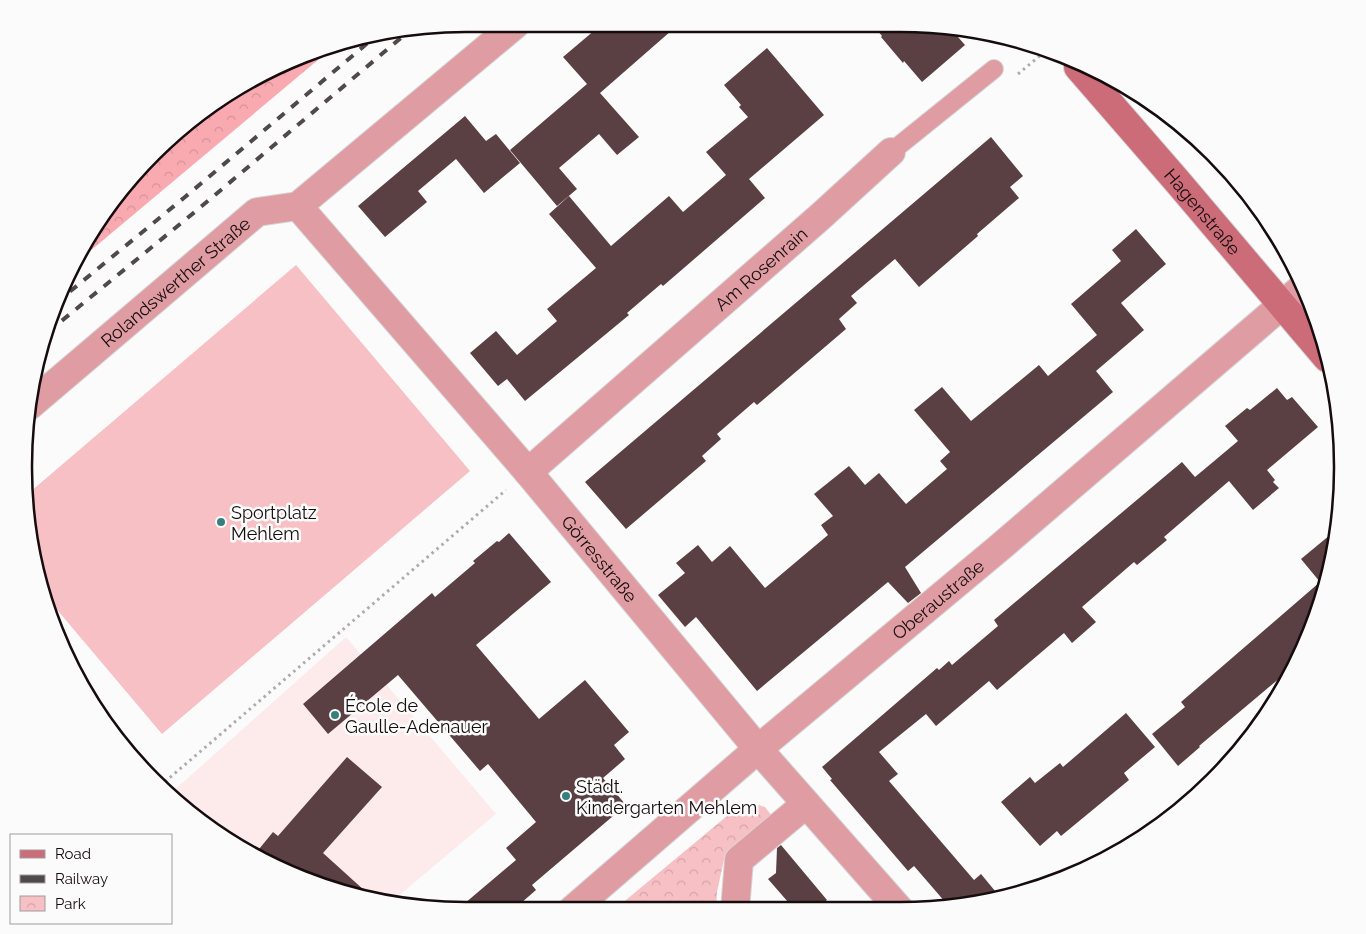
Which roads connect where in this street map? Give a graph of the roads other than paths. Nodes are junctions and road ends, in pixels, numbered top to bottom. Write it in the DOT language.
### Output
graph roads {
  1 [pos="506,32"];
  2 [pos="994,69"];
  3 [pos="1084,74"];
  4 [pos="891,152"];
  5 [pos="298,206"];
  6 [pos="1296,292"];
  7 [pos="1281,305"];
  8 [pos="1316,345"];
  9 [pos="38,397"];
  10 [pos="528,472"];
  11 [pos="758,749"];
  12 [pos="806,804"];
  13 [pos="581,902"];
  14 [pos="736,902"];
  15 [pos="893,902"];
  1 -- 5 [label="street"];
  2 -- 4 [label="lane, Am Rosenrain"];
  3 -- 7 [label="main road, Hagenstraße"];
  4 -- 10 [label="street, Am Rosenrain"];
  5 -- 9 [label="street, Rolandswerther Straße"];
  5 -- 10 [label="street, Görresstraße"];
  6 -- 7 [label="street, Oberaustraße"];
  7 -- 8 [label="main road, Hagenstraße"];
  7 -- 11 [label="street, Oberaustraße"];
  10 -- 11 [label="street, Görresstraße"];
  11 -- 12 [label="street, Görresstraße"];
  11 -- 13 [label="street, Oberaustraße"];
  12 -- 14 [label="street"];
  12 -- 15 [label="street, Görresstraße"];
}
